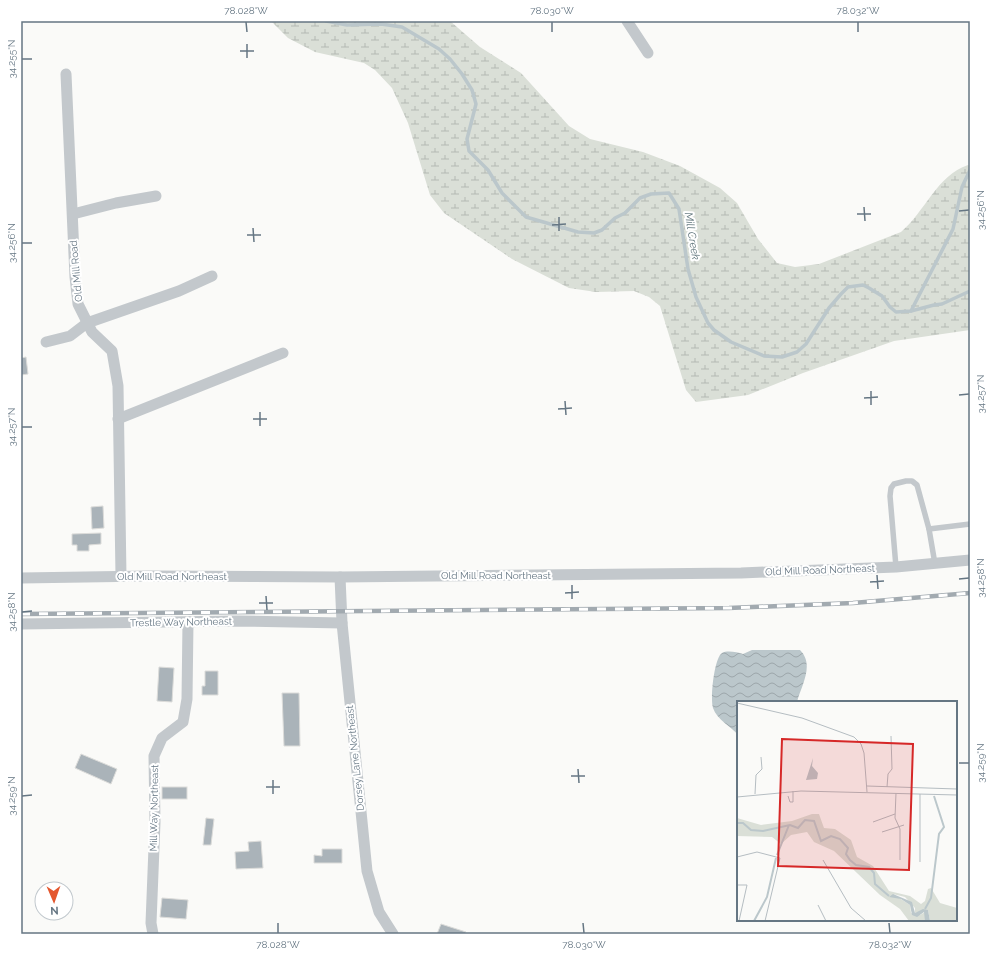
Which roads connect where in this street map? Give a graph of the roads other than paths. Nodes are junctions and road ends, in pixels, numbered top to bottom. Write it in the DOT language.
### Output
graph roads {
  1 [pos="627,21"];
  2 [pos="648,53"];
  3 [pos="66,74"];
  4 [pos="156,196"];
  5 [pos="73,214"];
  6 [pos="212,276"];
  7 [pos="87,323"];
  8 [pos="46,342"];
  9 [pos="283,353"];
  10 [pos="118,419"];
  11 [pos="970,524"];
  12 [pos="929,529"];
  13 [pos="970,560"];
  14 [pos="935,564"];
  15 [pos="896,567"];
  16 [pos="121,576"];
  17 [pos="340,577"];
  18 [pos="21,578"];
  19 [pos="188,622"];
  20 [pos="342,623"];
  21 [pos="21,624"];
  22 [pos="153,934"];
  23 [pos="393,934"];
  1 -- 2 [label="street"];
  3 -- 5 [label="street, Old Mill Road"];
  4 -- 5 [label="street"];
  5 -- 7 [label="street, Old Mill Road"];
  6 -- 7 [label="street"];
  7 -- 8 [label="street"];
  7 -- 10 [label="street, Old Mill Road"];
  9 -- 10 [label="street"];
  10 -- 16 [label="street, Old Mill Road"];
  11 -- 12 [label="lane"];
  12 -- 14 [label="lane"];
  12 -- 15 [label="lane"];
  13 -- 14 [label="street, Old Mill Road Northeast"];
  14 -- 15 [label="street, Old Mill Road Northeast"];
  15 -- 17 [label="street, Old Mill Road Northeast"];
  16 -- 17 [label="street, Old Mill Road Northeast"];
  16 -- 18 [label="street, Old Mill Road Northeast"];
  17 -- 20 [label="street, Dorsey Lane Northeast"];
  19 -- 20 [label="street, Trestle Way Northeast"];
  19 -- 21 [label="street, Trestle Way Northeast"];
  19 -- 22 [label="street, Mill Way Northeast"];
  20 -- 23 [label="street, Dorsey Lane Northeast"];
}
